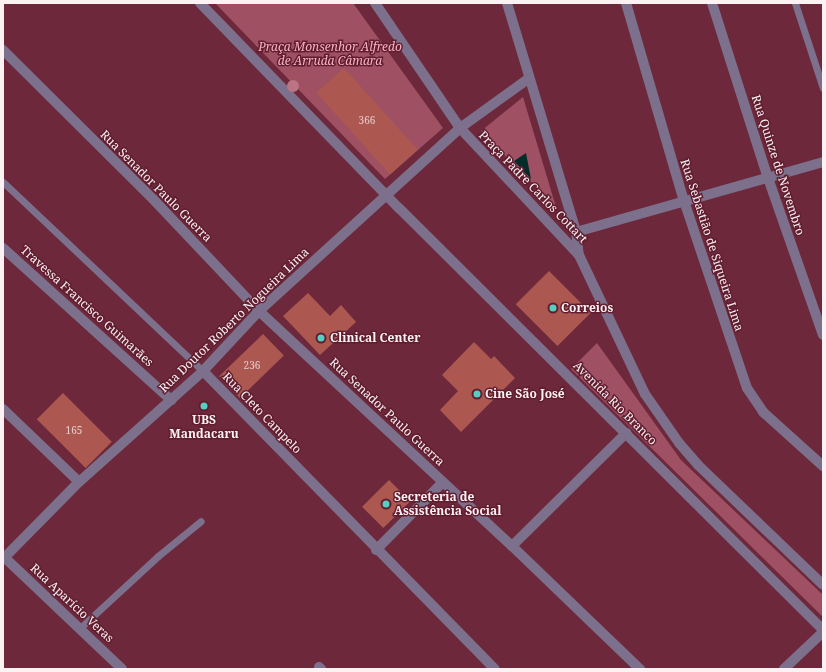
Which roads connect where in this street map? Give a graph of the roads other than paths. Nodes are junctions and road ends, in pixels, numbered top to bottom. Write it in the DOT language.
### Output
graph roads {
  1 [pos="200,3"];
  2 [pos="375,3"];
  3 [pos="507,3"];
  4 [pos="626,3"];
  5 [pos="712,3"];
  6 [pos="795,3"];
  7 [pos="3,50"];
  8 [pos="528,79"];
  9 [pos="823,88"];
  10 [pos="460,128"];
  11 [pos="823,162"];
  12 [pos="768,178"];
  13 [pos="3,182"];
  14 [pos="387,196"];
  15 [pos="684,202"];
  16 [pos="576,232"];
  17 [pos="3,248"];
  18 [pos="579,254"];
  19 [pos="259,311"];
  20 [pos="823,335"];
  21 [pos="203,370"];
  22 [pos="171,400"];
  23 [pos="3,409"];
  24 [pos="626,433"];
  25 [pos="823,466"];
  26 [pos="79,482"];
  27 [pos="442,482"];
  28 [pos="200,521"];
  29 [pos="512,546"];
  30 [pos="376,550"];
  31 [pos="3,557"];
  32 [pos="823,585"];
  33 [pos="80,628"];
  34 [pos="823,631"];
  35 [pos="122,669"];
  36 [pos="495,669"];
  37 [pos="640,669"];
  38 [pos="784,669"];
  1 -- 14 [label="street"];
  2 -- 10 [label="street"];
  3 -- 8 [label="street, Praça Padre Carlos Cottart"];
  4 -- 15 [label="street, Rua Sebastião de Siqueira Lima"];
  5 -- 12 [label="street, Rua Quinze de Novembro"];
  6 -- 9 [label="lane"];
  7 -- 19 [label="street, Rua Senador Paulo Guerra"];
  8 -- 10 [label="street, Rua Doutor Roberto Nogueira Lima"];
  8 -- 16 [label="street, Praça Padre Carlos Cottart"];
  10 -- 14 [label="street, Rua Doutor Roberto Nogueira Lima"];
  10 -- 18 [label="street, Praça Padre Carlos Cottart"];
  11 -- 12 [label="street"];
  12 -- 15 [label="street"];
  12 -- 20 [label="street, Rua Quinze de Novembro"];
  13 -- 21 [label="lane, Rua Cleto Campelo"];
  14 -- 19 [label="street, Rua Doutor Roberto Nogueira Lima"];
  14 -- 24 [label="street, Avenida Rio Branco"];
  15 -- 16 [label="street"];
  15 -- 25 [label="street, Rua Sebastião de Siqueira Lima"];
  16 -- 18 [label="street, Praça Padre Carlos Cottart"];
  17 -- 22 [label="street, Travessa Francisco Guimarães"];
  18 -- 32 [label="street, Avenida Rio Branco"];
  19 -- 21 [label="street, Rua Doutor Roberto Nogueira Lima"];
  19 -- 27 [label="street, Rua Senador Paulo Guerra"];
  21 -- 22 [label="street, Rua Doutor Roberto Nogueira Lima"];
  21 -- 30 [label="street, Rua Cleto Campelo"];
  22 -- 26 [label="street, Rua Doutor Roberto Nogueira Lima"];
  23 -- 26 [label="street"];
  24 -- 29 [label="street"];
  24 -- 34 [label="street, Avenida Rio Branco"];
  26 -- 31 [label="street, Rua Doutor Roberto Nogueira Lima"];
  27 -- 29 [label="street, Rua Senador Paulo Guerra"];
  27 -- 30 [label="street"];
  28 -- 33 [label="lane"];
  29 -- 37 [label="street, Rua Senador Paulo Guerra"];
  30 -- 36 [label="street, Rua Cleto Campelo"];
  31 -- 33 [label="street, Rua Aparício Veras"];
  33 -- 35 [label="street, Rua Aparício Veras"];
  34 -- 38 [label="street"];
}
